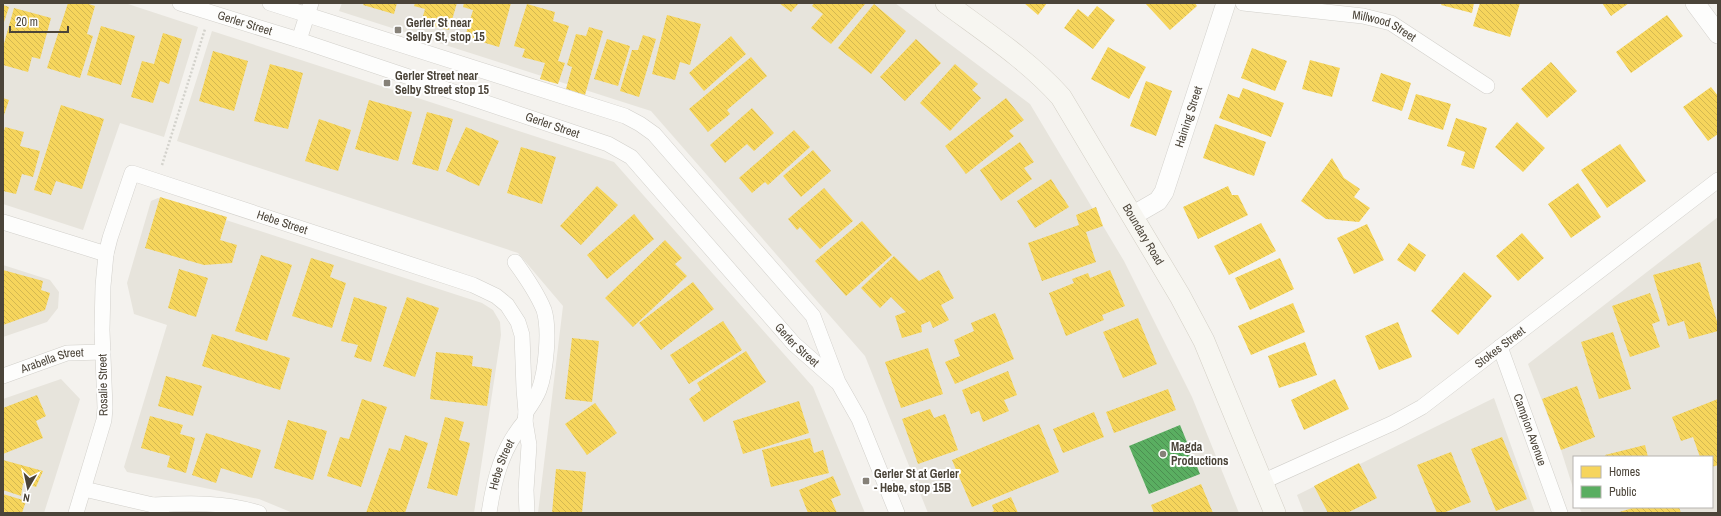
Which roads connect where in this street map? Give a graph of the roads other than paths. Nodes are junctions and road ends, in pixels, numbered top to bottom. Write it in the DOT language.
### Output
graph roads {
  1 [pos="180,3"];
  2 [pos="270,3"];
  3 [pos="946,3"];
  4 [pos="1226,3"];
  5 [pos="1242,3"];
  6 [pos="1695,3"];
  7 [pos="309,9"];
  8 [pos="1718,34"];
  9 [pos="299,40"];
  10 [pos="1488,86"];
  11 [pos="1718,180"];
  12 [pos="1132,216"];
  13 [pos="3,222"];
  14 [pos="106,254"];
  15 [pos="516,262"];
  16 [pos="1500,347"];
  17 [pos="102,352"];
  18 [pos="3,376"];
  19 [pos="838,382"];
  20 [pos="526,416"];
  21 [pos="1262,482"];
  22 [pos="84,489"];
  23 [pos="153,505"];
  24 [pos="76,513"];
  25 [pos="170,513"];
  26 [pos="259,513"];
  27 [pos="489,513"];
  28 [pos="527,513"];
  29 [pos="897,513"];
  30 [pos="1275,513"];
  31 [pos="1560,513"];
  1 -- 9 [label="street, Gerler Street"];
  2 -- 7 [label="street, Gerler Street"];
  3 -- 12 [label="main road, Boundary Road"];
  4 -- 12 [label="street, Haining Street"];
  5 -- 10 [label="street, Millwood Street"];
  6 -- 8 [label="street"];
  7 -- 9 [label="street"];
  7 -- 19 [label="street, Gerler Street"];
  9 -- 19 [label="street, Gerler Street"];
  11 -- 16 [label="street, Stokes Street"];
  12 -- 21 [label="main road, Boundary Road"];
  13 -- 14 [label="street"];
  14 -- 17 [label="street, Rosalie Street"];
  14 -- 20 [label="street, Hebe Street"];
  15 -- 20 [label="street, Hebe Street"];
  16 -- 21 [label="street, Stokes Street"];
  16 -- 31 [label="street, Campion Avenue"];
  17 -- 18 [label="street, Arabella Street"];
  17 -- 22 [label="street, Rosalie Street"];
  19 -- 29 [label="street, Gerler Street"];
  20 -- 27 [label="street, Hebe Street"];
  20 -- 28 [label="street, Hebe Street"];
  21 -- 30 [label="main road, Boundary Road"];
  22 -- 23 [label="street"];
  22 -- 24 [label="street, Rosalie Street"];
  23 -- 25 [label="street"];
  23 -- 26 [label="street"];
}
